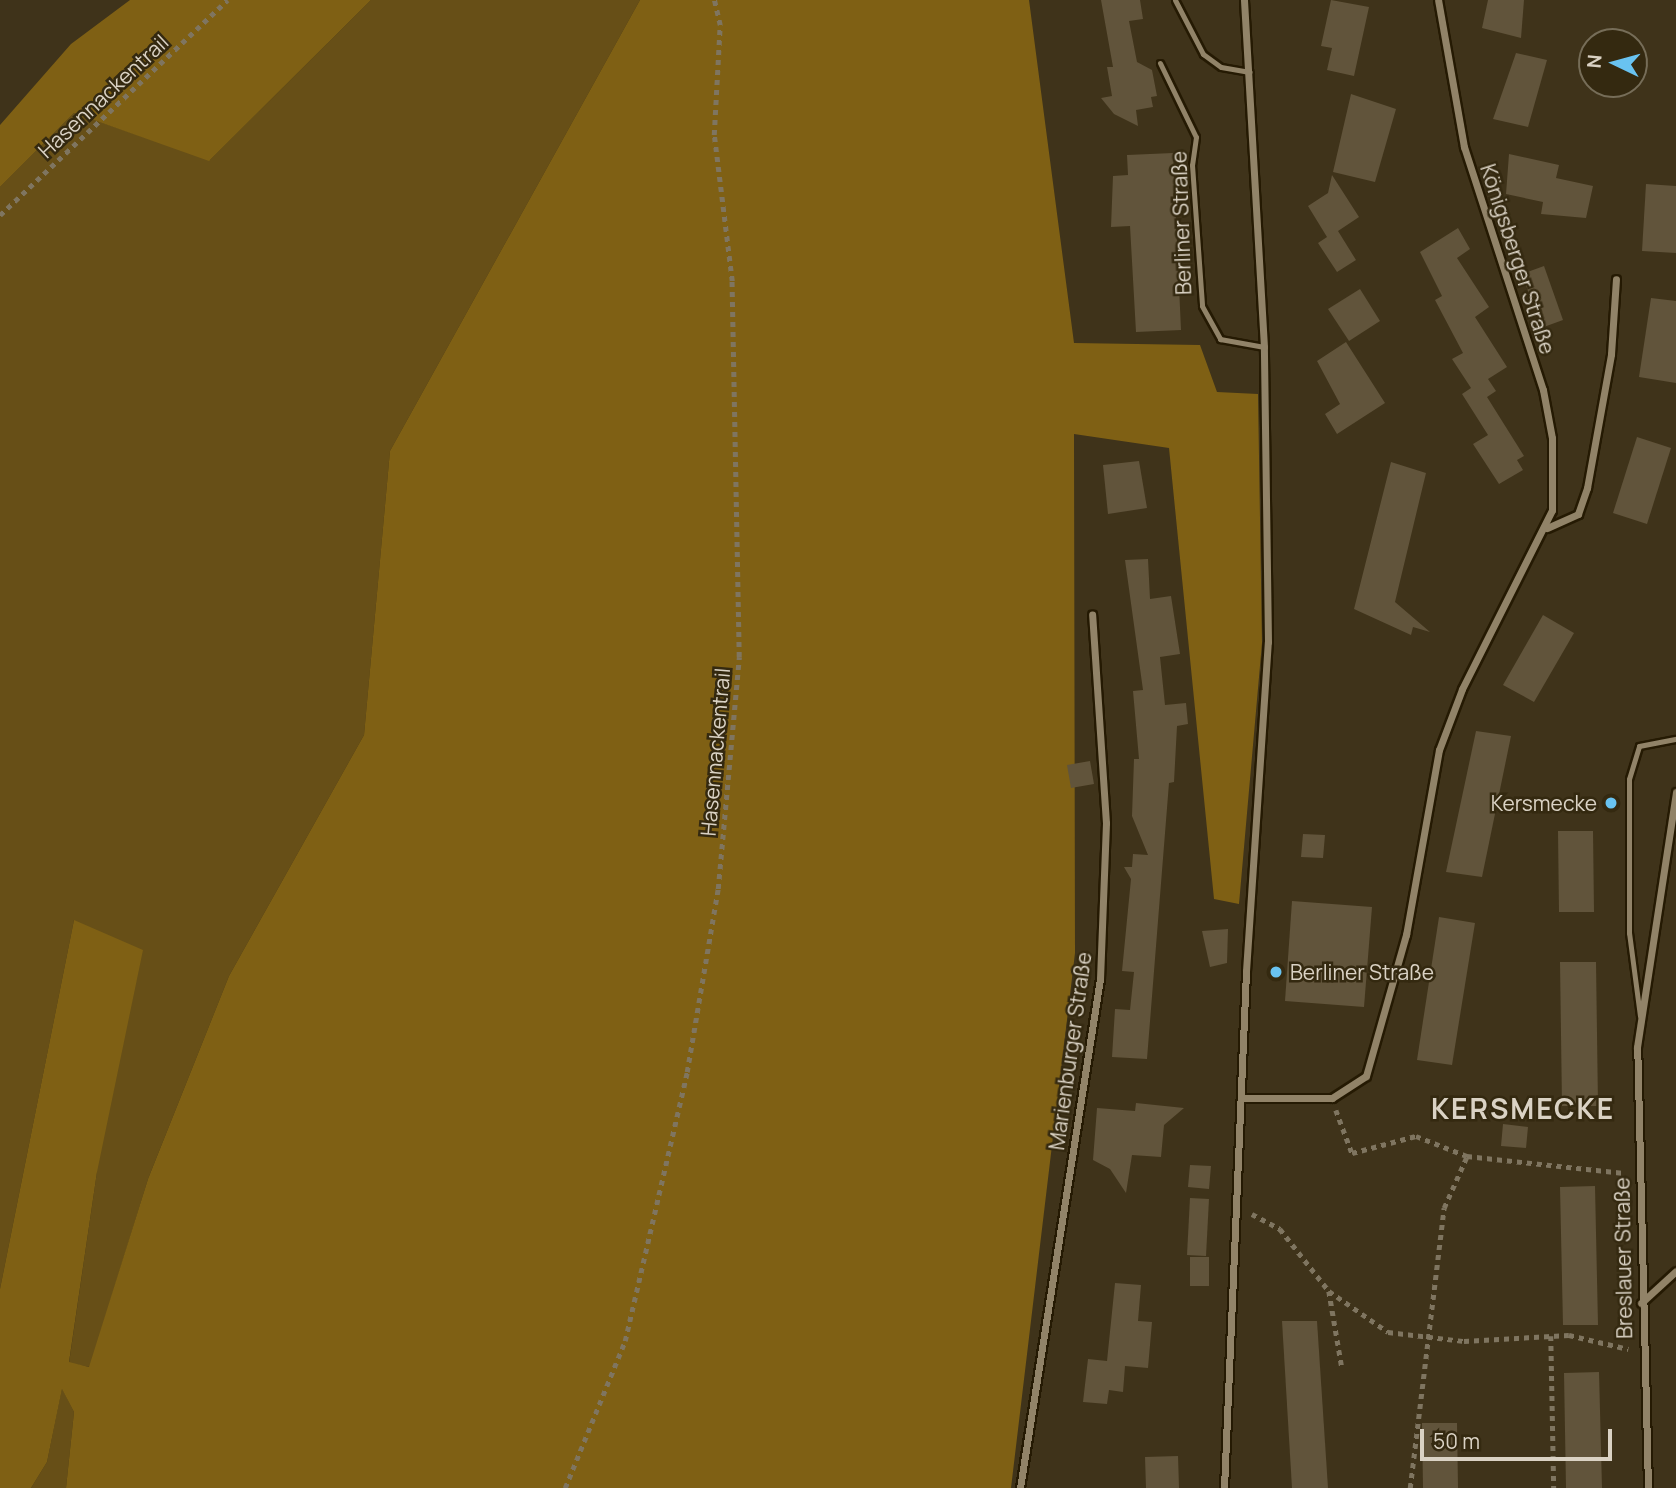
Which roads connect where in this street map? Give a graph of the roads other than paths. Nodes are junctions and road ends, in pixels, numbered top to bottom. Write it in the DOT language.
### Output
graph roads {
  1 [pos="1175,0"];
  2 [pos="1244,0"];
  3 [pos="1438,0"];
  4 [pos="1160,63"];
  5 [pos="1250,72"];
  6 [pos="1616,279"];
  7 [pos="1264,347"];
  8 [pos="1547,528"];
  9 [pos="1092,614"];
  10 [pos="1676,739"];
  11 [pos="1676,792"];
  12 [pos="1642,1027"];
  13 [pos="1241,1098"];
  14 [pos="1676,1271"];
  15 [pos="1641,1304"];
  16 [pos="1020,1488"];
  17 [pos="1224,1488"];
  18 [pos="1648,1488"];
  1 -- 5 [label="lane"];
  2 -- 5 [label="street"];
  3 -- 8 [label="street, Königsberger Straße"];
  4 -- 7 [label="lane, Berliner Straße"];
  5 -- 7 [label="street"];
  6 -- 8 [label="street"];
  7 -- 13 [label="street"];
  8 -- 13 [label="street, Königsberger Straße"];
  9 -- 16 [label="street, Marienburger Straße"];
  10 -- 12 [label="lane, Breslauer Straße"];
  11 -- 12 [label="street, Breslauer Straße"];
  12 -- 15 [label="street, Breslauer Straße"];
  13 -- 17 [label="street"];
  14 -- 15 [label="street"];
  15 -- 18 [label="street, Breslauer Straße"];
}
